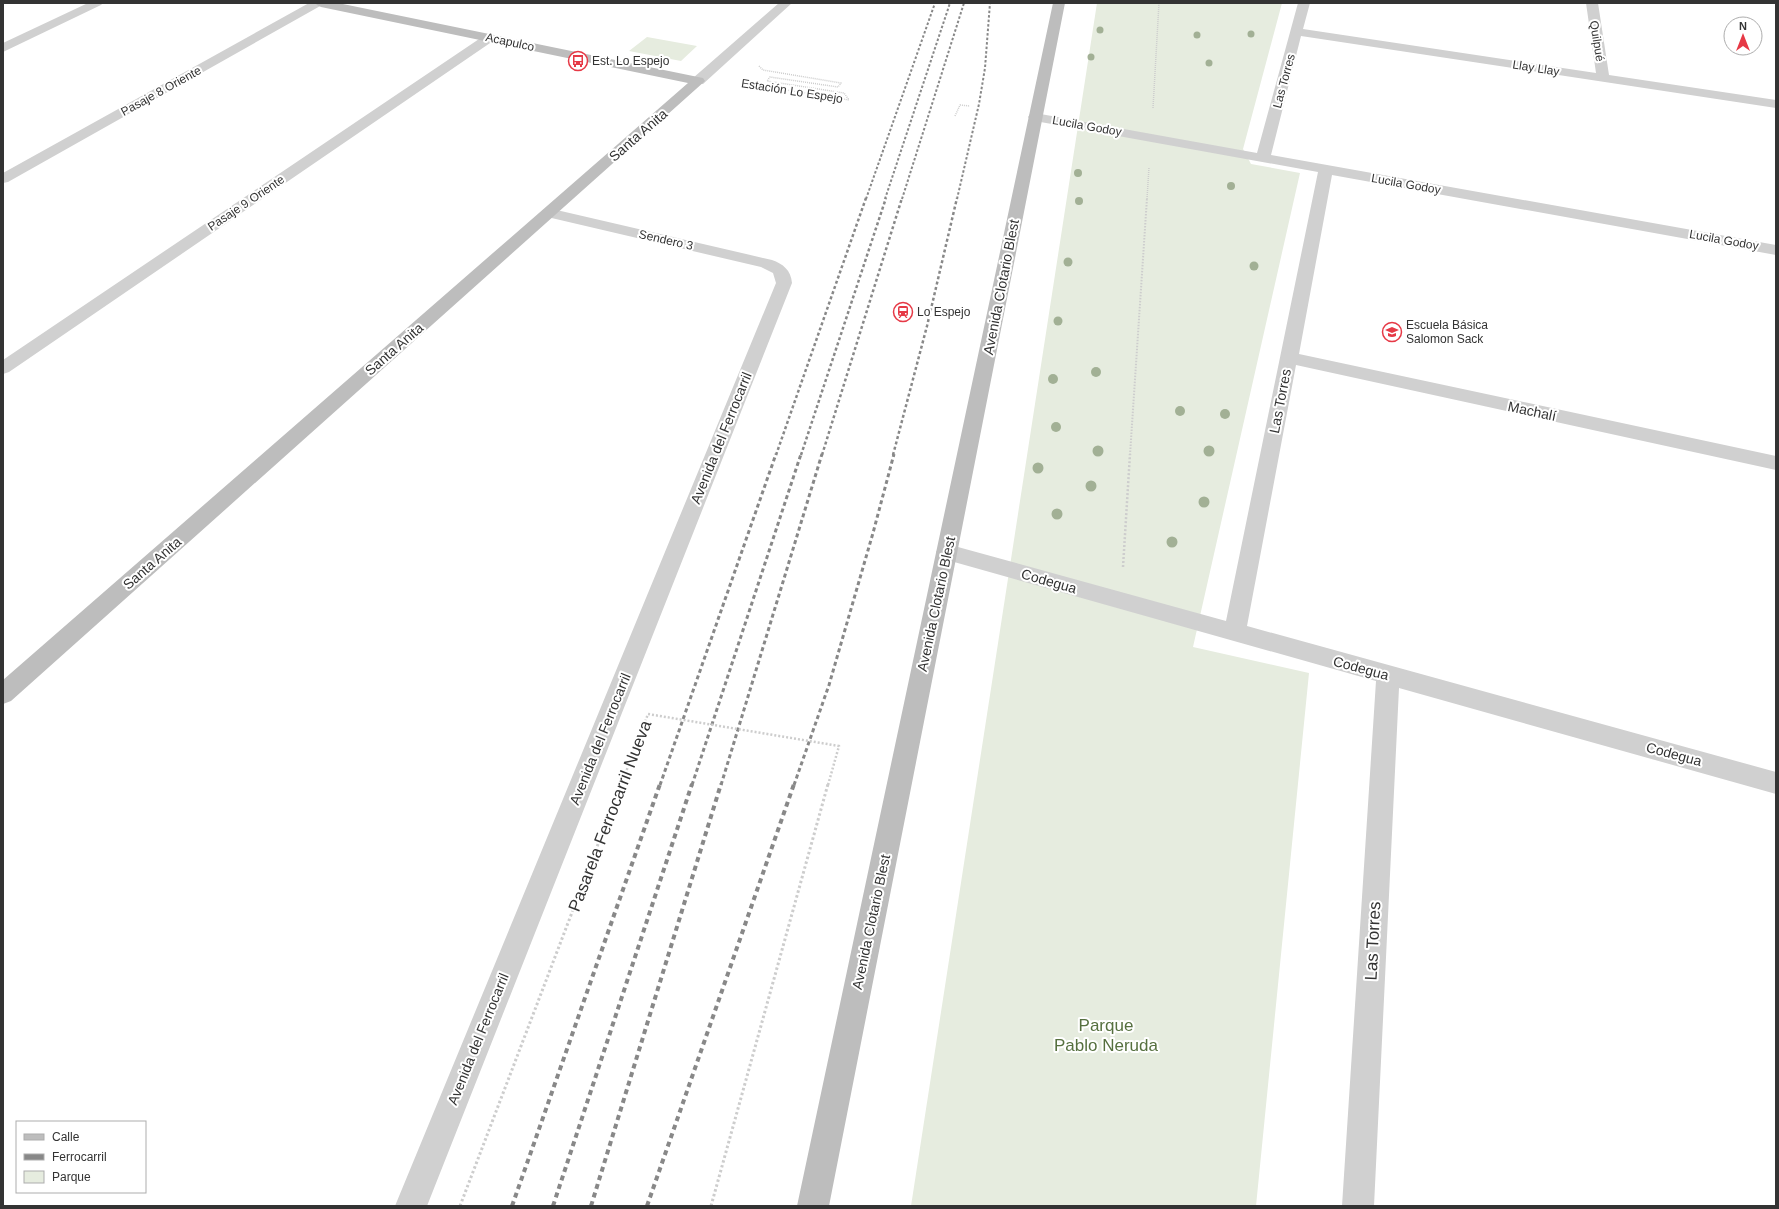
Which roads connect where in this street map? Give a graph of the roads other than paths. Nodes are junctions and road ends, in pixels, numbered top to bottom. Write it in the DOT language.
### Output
graph roads {
  1 [pos="97,3"];
  2 [pos="320,3"];
  3 [pos="786,3"];
  4 [pos="1059,3"];
  5 [pos="1304,3"];
  6 [pos="1592,3"];
  7 [pos="1297,32"];
  8 [pos="489,38"];
  9 [pos="3,48"];
  10 [pos="1603,78"];
  11 [pos="698,81"];
  12 [pos="1776,104"];
  13 [pos="1035,117"];
  14 [pos="1263,158"];
  15 [pos="1326,169"];
  16 [pos="3,179"];
  17 [pos="548,213"];
  18 [pos="1776,250"];
  19 [pos="781,271"];
  20 [pos="1289,358"];
  21 [pos="3,368"];
  22 [pos="1776,463"];
  23 [pos="947,552"];
  24 [pos="1235,633"];
  25 [pos="1388,675"];
  26 [pos="3,694"];
  27 [pos="1776,783"];
  28 [pos="411,1206"];
  29 [pos="813,1206"];
  30 [pos="1358,1206"];
  1 -- 9 [label="street"];
  2 -- 8 [label="street, Acapulco"];
  2 -- 16 [label="street, Pasaje 8 Oriente"];
  3 -- 11 [label="street, Santa Anita"];
  4 -- 13 [label="street, Avenida Clotario Blest"];
  5 -- 7 [label="street, Las Torres"];
  6 -- 10 [label="street, Quilpué"];
  7 -- 10 [label="street, Llay Llay"];
  7 -- 14 [label="street, Las Torres"];
  8 -- 11 [label="street, Acapulco"];
  8 -- 21 [label="street, Pasaje 9 Oriente"];
  10 -- 12 [label="street, Llay Llay"];
  11 -- 17 [label="street, Santa Anita"];
  13 -- 14 [label="street, Lucila Godoy"];
  13 -- 23 [label="street, Avenida Clotario Blest"];
  14 -- 15 [label="street, Lucila Godoy"];
  15 -- 18 [label="street, Lucila Godoy"];
  15 -- 20 [label="street, Las Torres"];
  17 -- 19 [label="street, Sendero 3"];
  17 -- 26 [label="street, Santa Anita"];
  19 -- 28 [label="street, Avenida del Ferrocarril"];
  20 -- 22 [label="street, Machalí"];
  20 -- 24 [label="street, Las Torres"];
  23 -- 24 [label="street, Codegua"];
  23 -- 29 [label="street, Avenida Clotario Blest"];
  24 -- 25 [label="street, Codegua"];
  25 -- 27 [label="street, Codegua"];
  25 -- 30 [label="street, Las Torres"];
}
